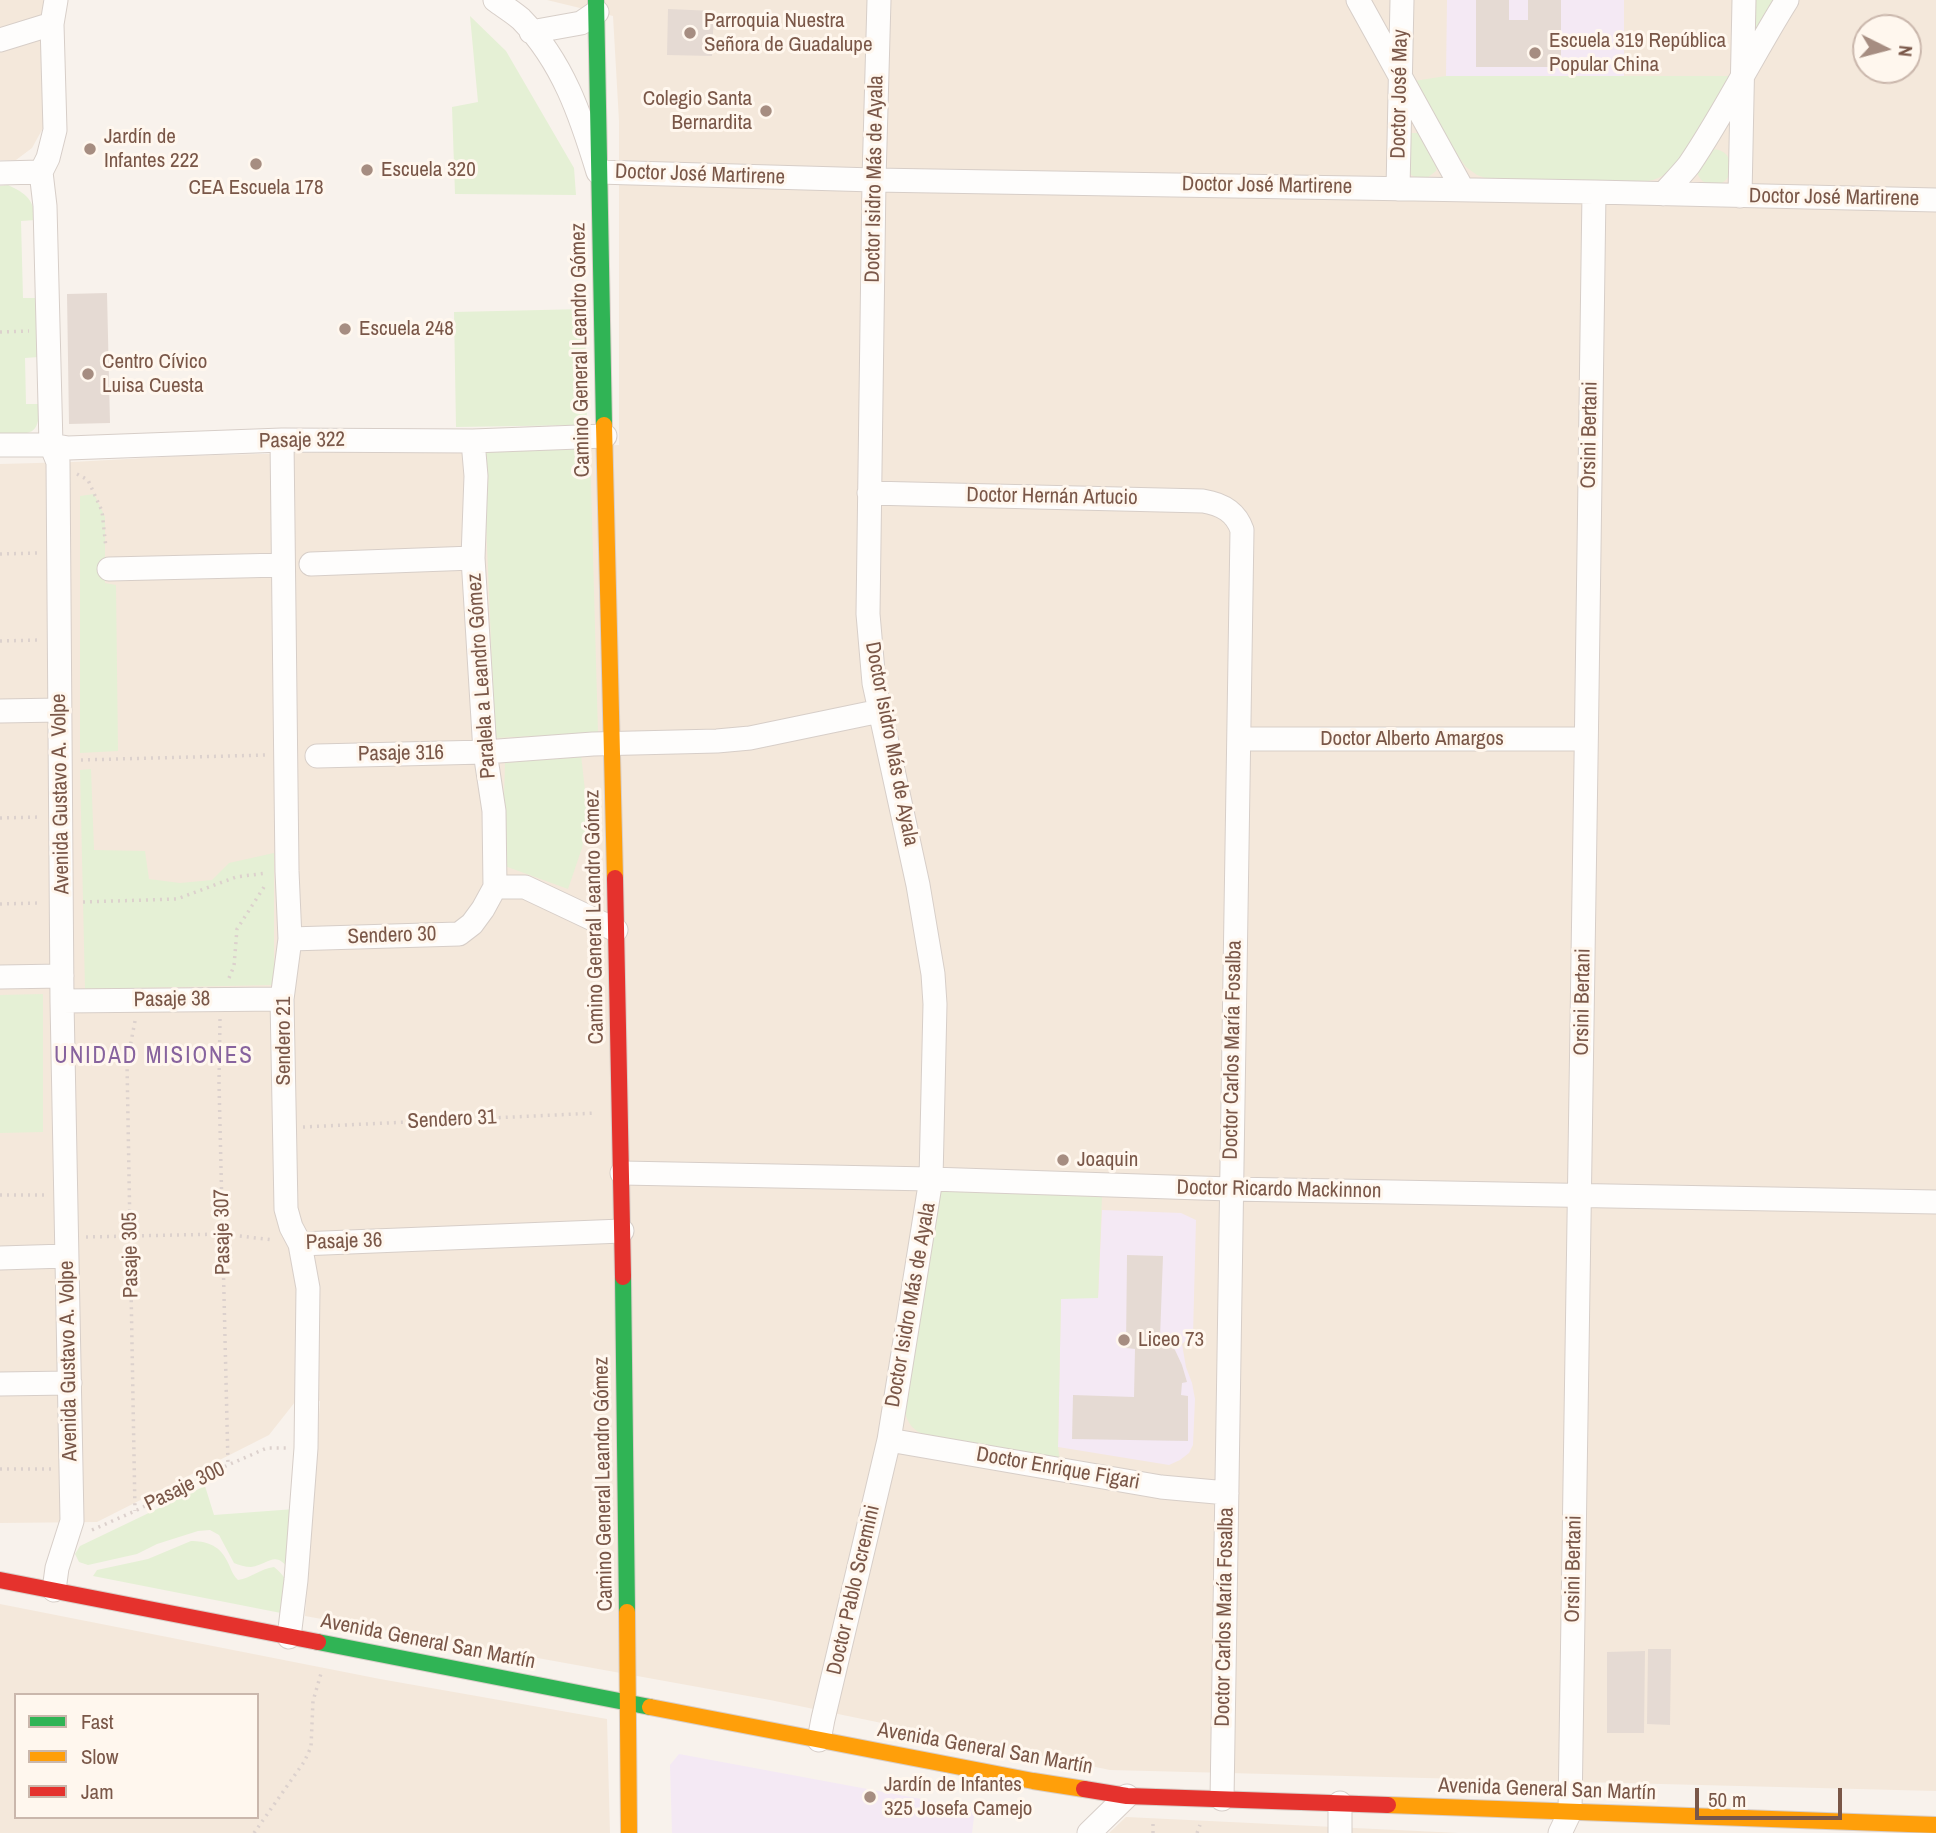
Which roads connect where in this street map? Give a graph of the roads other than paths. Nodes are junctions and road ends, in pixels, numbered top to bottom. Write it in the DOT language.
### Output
graph roads {
  1 [pos="495,0"];
  2 [pos="879,0"];
  3 [pos="1358,0"];
  4 [pos="1402,0"];
  5 [pos="1744,0"];
  6 [pos="1787,0"];
  7 [pos="597,6"];
  8 [pos="55,7"];
  9 [pos="531,32"];
  10 [pos="0,40"];
  11 [pos="1399,74"];
  12 [pos="1742,75"];
  13 [pos="41,172"];
  14 [pos="598,172"];
  15 [pos="0,173"];
  16 [pos="874,180"];
  17 [pos="1398,189"];
  18 [pos="1463,190"];
  19 [pos="1594,192"];
  20 [pos="1663,194"];
  21 [pos="1740,196"];
  22 [pos="1936,200"];
  23 [pos="605,436"];
  24 [pos="282,440"];
  25 [pos="474,441"];
  26 [pos="0,445"];
  27 [pos="54,453"];
  28 [pos="869,493"];
  29 [pos="1233,513"];
  30 [pos="473,558"];
  31 [pos="311,564"];
  32 [pos="283,565"];
  33 [pos="109,569"];
  34 [pos="60,710"];
  35 [pos="0,711"];
  36 [pos="880,711"];
  37 [pos="1239,739"];
  38 [pos="1586,739"];
  39 [pos="612,743"];
  40 [pos="485,752"];
  41 [pos="317,756"];
  42 [pos="495,887"];
  43 [pos="484,909"];
  44 [pos="617,930"];
  45 [pos="290,939"];
  46 [pos="62,976"];
  47 [pos="0,977"];
  48 [pos="282,999"];
  49 [pos="62,1001"];
  50 [pos="622,1173"];
  51 [pos="931,1179"];
  52 [pos="1230,1189"];
  53 [pos="1581,1195"];
  54 [pos="1936,1202"];
  55 [pos="622,1231"];
  56 [pos="300,1244"];
  57 [pos="66,1247"];
  58 [pos="0,1258"];
  59 [pos="70,1383"];
  60 [pos="0,1384"];
  61 [pos="890,1440"];
  62 [pos="1227,1493"];
  63 [pos="0,1580"];
  64 [pos="54,1590"];
  65 [pos="289,1637"];
  66 [pos="628,1701"];
  67 [pos="819,1740"];
  68 [pos="1127,1796"];
  69 [pos="1222,1799"];
  70 [pos="1340,1803"];
  71 [pos="1570,1811"];
  72 [pos="1647,1824"];
  73 [pos="1936,1825"];
  74 [pos="1772,1826"];
  75 [pos="1912,1829"];
  76 [pos="629,1833"];
  77 [pos="1089,1833"];
  78 [pos="1340,1833"];
  79 [pos="1560,1833"];
  1 -- 9 [label="street"];
  2 -- 16 [label="street, Doctor Isidro Más de Ayala"];
  3 -- 11 [label="street"];
  4 -- 11 [label="street, Doctor José May"];
  5 -- 12 [label="street"];
  6 -- 12 [label="street"];
  7 -- 9 [label="street"];
  7 -- 14 [label="main road, Camino General Leandro Gómez"];
  8 -- 10 [label="street"];
  8 -- 13 [label="street, Avenida Gustavo A. Volpe"];
  9 -- 14 [label="street"];
  11 -- 17 [label="street, Doctor José May"];
  11 -- 18 [label="street"];
  12 -- 20 [label="street"];
  12 -- 21 [label="street"];
  13 -- 15 [label="street"];
  13 -- 27 [label="street, Avenida Gustavo A. Volpe"];
  14 -- 16 [label="street, Doctor José Martirene"];
  14 -- 23 [label="main road, Camino General Leandro Gómez"];
  16 -- 17 [label="street, Doctor José Martirene"];
  16 -- 28 [label="street, Doctor Isidro Más de Ayala"];
  17 -- 18 [label="street, Doctor José Martirene"];
  18 -- 19 [label="street, Doctor José Martirene"];
  19 -- 20 [label="street, Doctor José Martirene"];
  19 -- 38 [label="street, Orsini Bertani"];
  20 -- 21 [label="street, Doctor José Martirene"];
  21 -- 22 [label="street, Doctor José Martirene"];
  23 -- 25 [label="street, Pasaje 322"];
  23 -- 39 [label="main road, Camino General Leandro Gómez"];
  24 -- 25 [label="street, Pasaje 322"];
  24 -- 27 [label="street, Pasaje 322"];
  24 -- 32 [label="street, Sendero 21"];
  25 -- 30 [label="street, Paralela a Leandro Gómez"];
  26 -- 27 [label="street, Pasaje 322"];
  27 -- 34 [label="street, Avenida Gustavo A. Volpe"];
  28 -- 29 [label="street, Doctor Hernán Artucio"];
  28 -- 36 [label="street, Doctor Isidro Más de Ayala"];
  29 -- 37 [label="street, Doctor Carlos María Fosalba"];
  30 -- 31 [label="street"];
  30 -- 40 [label="street, Paralela a Leandro Gómez"];
  32 -- 33 [label="street"];
  32 -- 45 [label="street, Sendero 21"];
  34 -- 35 [label="street"];
  34 -- 46 [label="street, Avenida Gustavo A. Volpe"];
  36 -- 39 [label="street, Pasaje 316"];
  36 -- 51 [label="street, Doctor Isidro Más de Ayala"];
  37 -- 38 [label="street, Doctor Alberto Amargos"];
  37 -- 52 [label="street, Doctor Carlos María Fosalba"];
  38 -- 53 [label="street, Orsini Bertani"];
  39 -- 40 [label="street, Pasaje 316"];
  39 -- 44 [label="main road, Camino General Leandro Gómez"];
  40 -- 41 [label="street, Pasaje 316"];
  40 -- 42 [label="street, Paralela a Leandro Gómez"];
  42 -- 43 [label="street, Paralela a Leandro Gómez"];
  42 -- 44 [label="street"];
  43 -- 45 [label="street, Sendero 30"];
  44 -- 50 [label="main road, Camino General Leandro Gómez"];
  45 -- 48 [label="street, Sendero 21"];
  46 -- 47 [label="street"];
  46 -- 49 [label="street, Avenida Gustavo A. Volpe"];
  48 -- 49 [label="street, Pasaje 38"];
  48 -- 56 [label="street, Sendero 21"];
  49 -- 57 [label="street, Avenida Gustavo A. Volpe"];
  50 -- 51 [label="street, Doctor Ricardo Mackinnon"];
  50 -- 55 [label="main road, Camino General Leandro Gómez"];
  51 -- 52 [label="street, Doctor Ricardo Mackinnon"];
  51 -- 61 [label="street, Doctor Isidro Más de Ayala"];
  52 -- 53 [label="street, Doctor Ricardo Mackinnon"];
  52 -- 62 [label="street, Doctor Carlos María Fosalba"];
  53 -- 54 [label="street, Doctor Ricardo Mackinnon"];
  53 -- 71 [label="street, Orsini Bertani"];
  55 -- 56 [label="street, Pasaje 36"];
  55 -- 66 [label="main road, Camino General Leandro Gómez"];
  56 -- 65 [label="street, Sendero 21"];
  57 -- 58 [label="street"];
  57 -- 59 [label="street, Avenida Gustavo A. Volpe"];
  59 -- 60 [label="street"];
  59 -- 64 [label="street, Avenida Gustavo A. Volpe"];
  61 -- 62 [label="street, Doctor Enrique Figari"];
  61 -- 67 [label="street, Doctor Pablo Scremini"];
  62 -- 69 [label="street, Doctor Carlos María Fosalba"];
  63 -- 64 [label="main road, Avenida General San Martín"];
  64 -- 65 [label="main road, Avenida General San Martín"];
  65 -- 66 [label="main road, Avenida General San Martín"];
  66 -- 67 [label="main road, Avenida General San Martín"];
  66 -- 76 [label="main road, Camino General Leandro Gómez"];
  67 -- 68 [label="main road, Avenida General San Martín"];
  68 -- 69 [label="main road, Avenida General San Martín"];
  68 -- 77 [label="street"];
  69 -- 70 [label="main road, Avenida General San Martín"];
  70 -- 71 [label="main road, Avenida General San Martín"];
  70 -- 78 [label="street"];
  71 -- 72 [label="main road, Avenida General San Martín"];
  71 -- 79 [label="street"];
  72 -- 74 [label="main road, Avenida General San Martín"];
  73 -- 75 [label="main road, Avenida General San Martín"];
  74 -- 75 [label="main road, Avenida General San Martín"];
}
